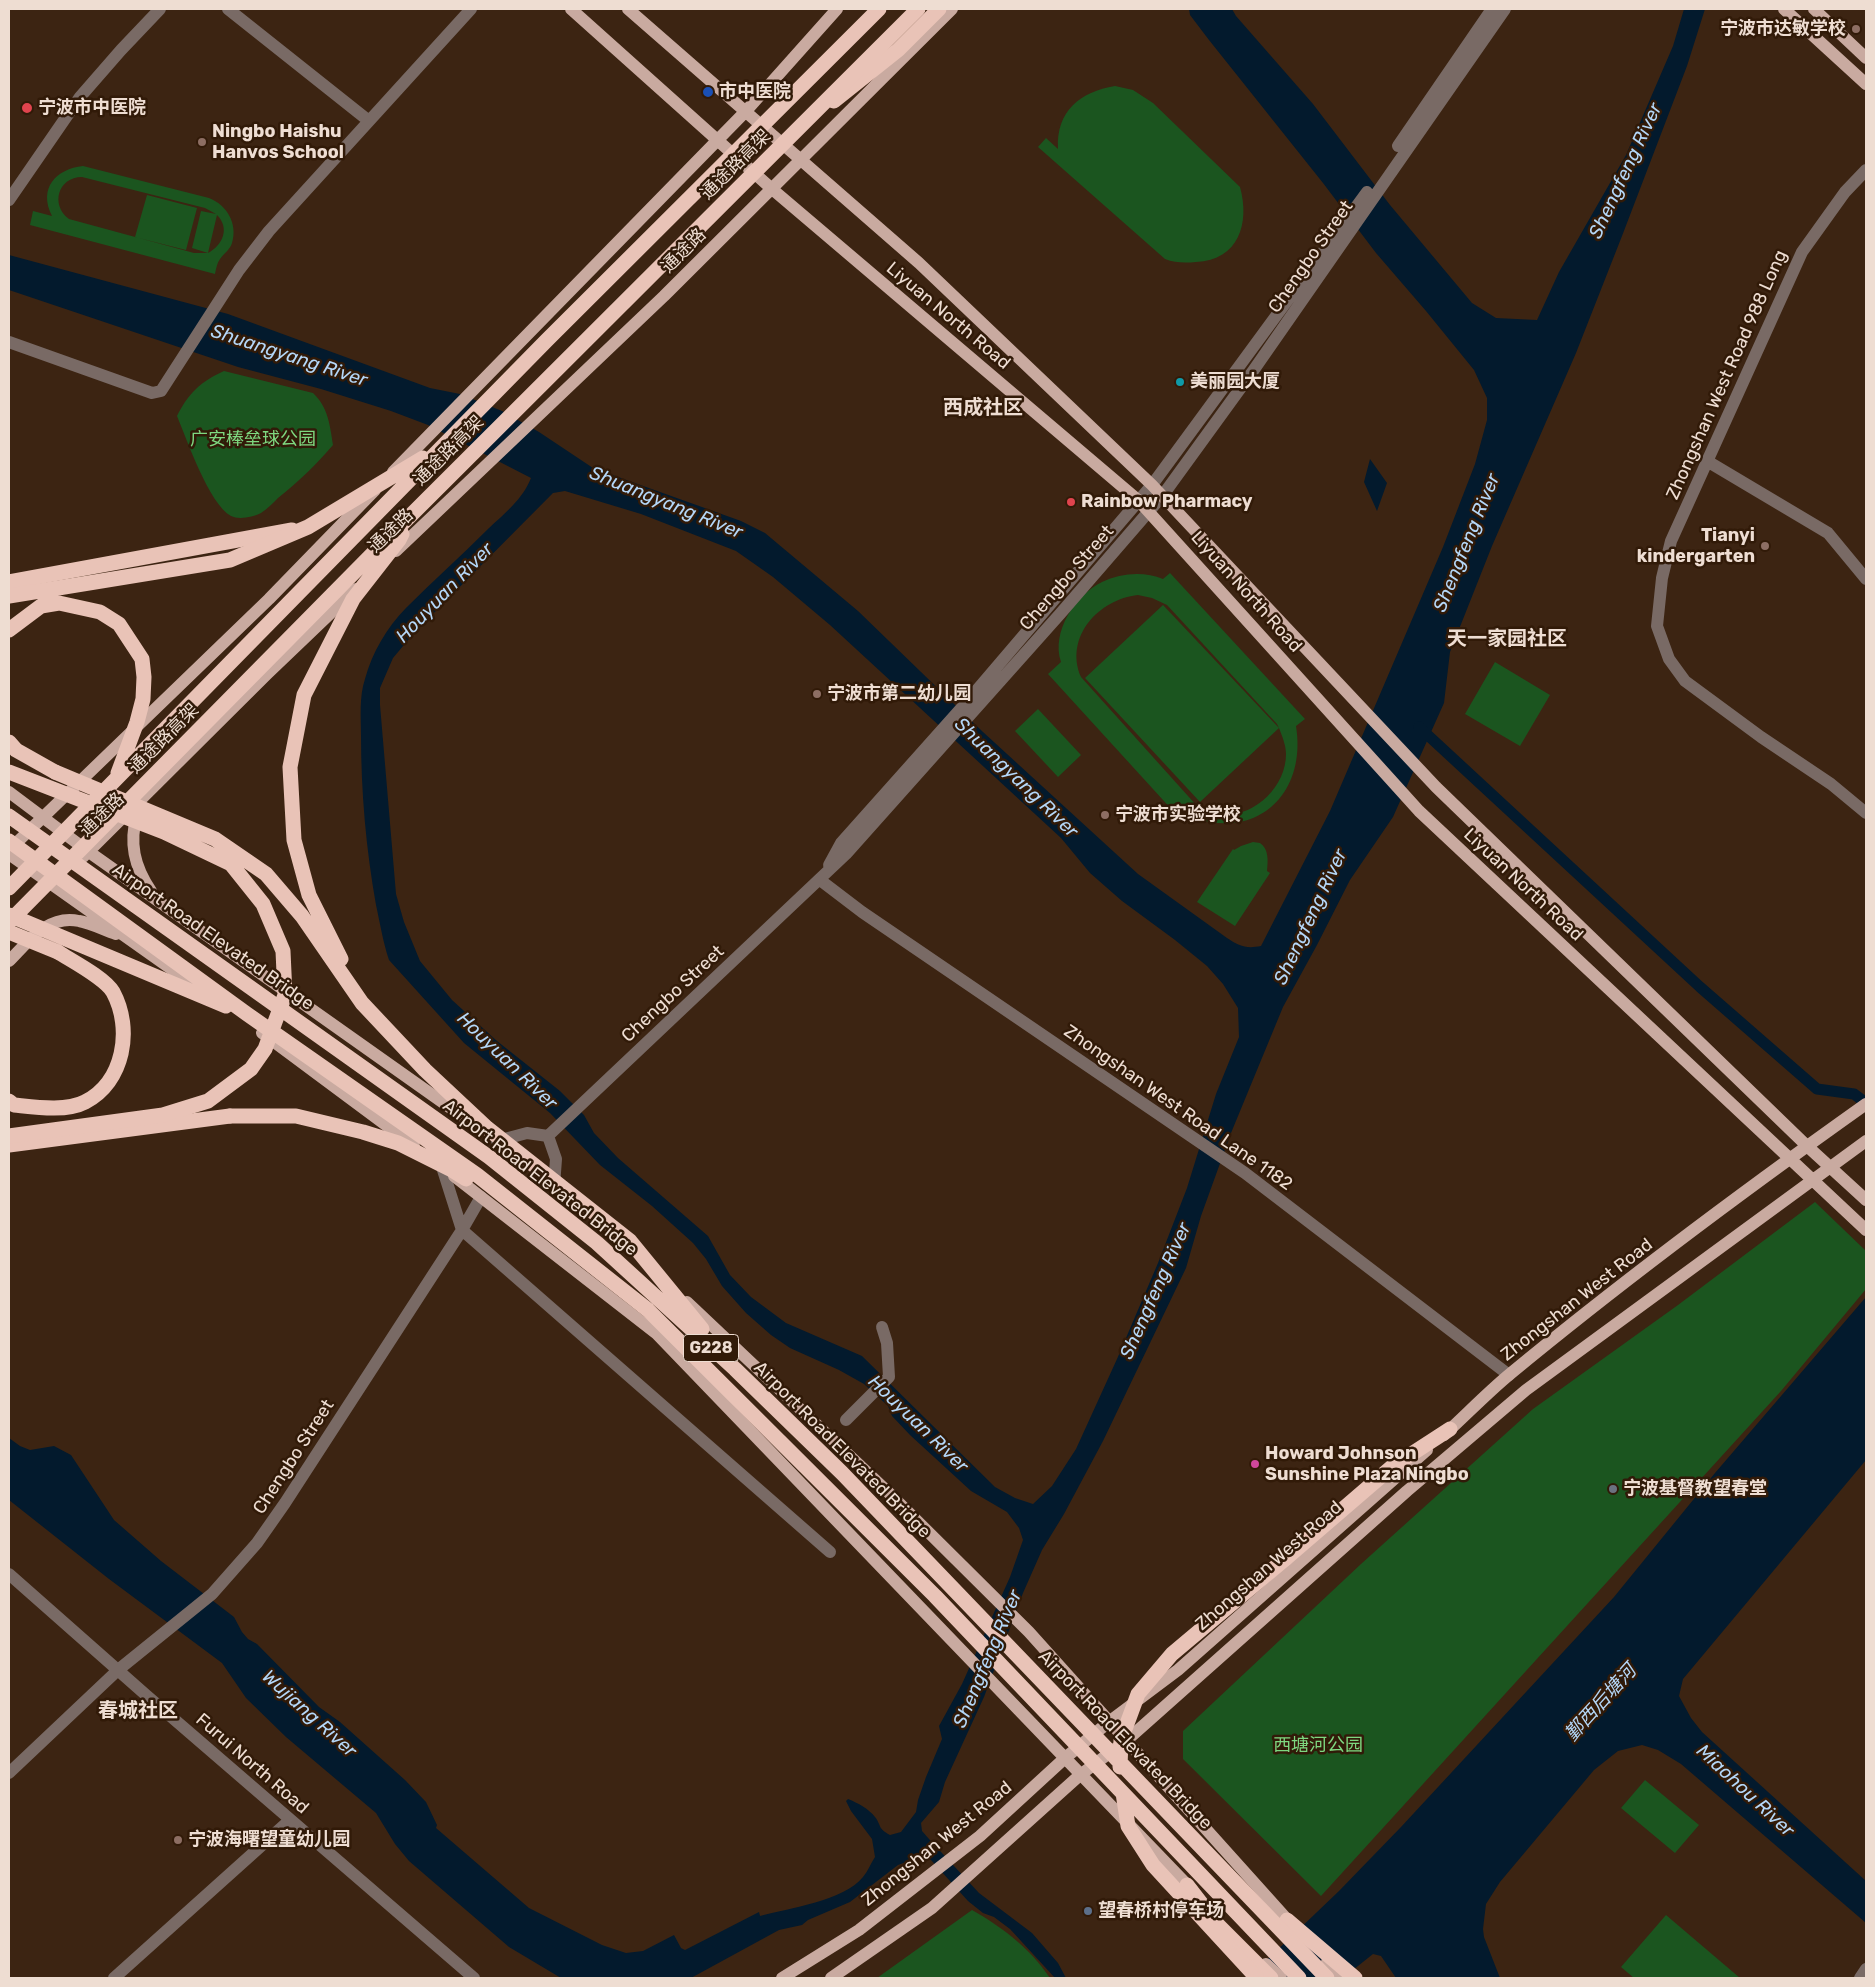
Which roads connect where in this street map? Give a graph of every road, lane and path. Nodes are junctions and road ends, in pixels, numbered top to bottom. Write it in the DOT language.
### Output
graph roads {
  1 [pos="160,9"];
  2 [pos="228,9"];
  3 [pos="471,9"];
  4 [pos="570,9"];
  5 [pos="628,9"];
  6 [pos="837,9"];
  7 [pos="879,9"];
  8 [pos="918,9"];
  9 [pos="939,9"];
  10 [pos="952,9"];
  11 [pos="1505,9"];
  12 [pos="1784,9"];
  13 [pos="1814,9"];
  14 [pos="1486,11"];
  15 [pos="1866,58"];
  16 [pos="1866,84"];
  17 [pos="746,111"];
  18 [pos="369,122"];
  19 [pos="799,128"];
  20 [pos="716,140"];
  21 [pos="801,159"];
  22 [pos="1866,170"];
  23 [pos="1384,174"];
  24 [pos="772,189"];
  25 [pos="9,200"];
  26 [pos="1348,226"];
  27 [pos="9,342"];
  28 [pos="442,447"];
  29 [pos="1707,461"];
  30 [pos="1152,485"];
  31 [pos="1163,495"];
  32 [pos="1138,500"];
  33 [pos="1149,511"];
  34 [pos="409,517"];
  35 [pos="308,527"];
  36 [pos="1866,579"];
  37 [pos="9,582"];
  38 [pos="9,596"];
  39 [pos="9,630"];
  40 [pos="969,707"];
  41 [pos="9,742"];
  42 [pos="9,772"];
  43 [pos="115,780"];
  44 [pos="9,792"];
  45 [pos="140,802"];
  46 [pos="1866,812"];
  47 [pos="9,816"];
  48 [pos="43,817"];
  49 [pos="9,841"];
  50 [pos="9,850"];
  51 [pos="89,852"];
  52 [pos="9,854"];
  53 [pos="820,880"];
  54 [pos="54,886"];
  55 [pos="9,888"];
  56 [pos="34,897"];
  57 [pos="155,898"];
  58 [pos="9,915"];
  59 [pos="9,922"];
  60 [pos="9,932"];
  61 [pos="133,941"];
  62 [pos="9,961"];
  63 [pos="362,1003"];
  64 [pos="247,1014"];
  65 [pos="9,1101"];
  66 [pos="1866,1104"];
  67 [pos="549,1135"];
  68 [pos="9,1136"];
  69 [pos="497,1141"];
  70 [pos="1866,1141"];
  71 [pos="9,1145"];
  72 [pos="1807,1146"];
  73 [pos="1790,1158"];
  74 [pos="442,1167"];
  75 [pos="1830,1168"];
  76 [pos="1812,1181"];
  77 [pos="554,1186"];
  78 [pos="481,1196"];
  79 [pos="1866,1200"];
  80 [pos="462,1230"];
  81 [pos="1866,1230"];
  82 [pos="552,1234"];
  83 [pos="882,1327"];
  84 [pos="735,1369"];
  85 [pos="1509,1375"];
  86 [pos="846,1420"];
  87 [pos="1450,1430"];
  88 [pos="830,1552"];
  89 [pos="9,1574"];
  90 [pos="118,1670"];
  91 [pos="1110,1721"];
  92 [pos="1127,1740"];
  93 [pos="1065,1758"];
  94 [pos="9,1773"];
  95 [pos="1080,1774"];
  96 [pos="290,1820"];
  97 [pos="1187,1885"];
  98 [pos="1285,1918"];
  99 [pos="1866,1969"];
  100 [pos="114,1978"];
  101 [pos="474,1978"];
  102 [pos="782,1978"];
  103 [pos="831,1978"];
  104 [pos="1257,1978"];
  105 [pos="1271,1978"];
  106 [pos="1281,1978"];
  107 [pos="1299,1978"];
  108 [pos="1327,1978"];
  109 [pos="1343,1978"];
  110 [pos="1355,1978"];
  111 [pos="1860,1978"];
  1 -- 25 [label="street"];
  2 -- 18 [label="street"];
  3 -- 18 [label="street"];
  4 -- 20 [label="main road, Liyuan North Road"];
  5 -- 17 [label="main road, Liyuan North Road"];
  6 -- 17 [label="main road"];
  7 -- 28 [label="highway, 通途路高架, bridge"];
  8 -- 19 [label="highway, 通途路高架, bridge"];
  9 -- 19 [label="highway, bridge"];
  10 -- 21 [label="main road, 通途路"];
  11 -- 23 [label="street, Chengbo Street"];
  12 -- 16 [label="main road"];
  13 -- 15 [label="main road"];
  14 -- 23 [label="street, Chengbo Street"];
  17 -- 20 [label="main road"];
  17 -- 21 [label="main road, Liyuan North Road"];
  18 -- 27 [label="street"];
  19 -- 34 [label="highway, 通途路高架, bridge"];
  20 -- 24 [label="main road, Liyuan North Road"];
  20 -- 48 [label="main road"];
  21 -- 24 [label="main road, 通途路"];
  21 -- 30 [label="main road, Liyuan North Road"];
  22 -- 29 [label="street, Zhongshan West Road 988 Long"];
  23 -- 26 [label="street, Chengbo Street"];
  24 -- 32 [label="main road, Liyuan North Road"];
  24 -- 45 [label="main road, 通途路"];
  26 -- 30 [label="street, Chengbo Street"];
  26 -- 31 [label="street, Chengbo Street"];
  28 -- 35 [label="highway, bridge"];
  28 -- 43 [label="highway, 通途路高架, bridge"];
  29 -- 36 [label="street"];
  29 -- 46 [label="street, Zhongshan West Road 988 Long"];
  30 -- 31 [label="main road, Liyuan North Road"];
  30 -- 32 [label="street, Chengbo Street"];
  31 -- 33 [label="street, Chengbo Street"];
  31 -- 72 [label="main road, Liyuan North Road"];
  32 -- 33 [label="main road, Liyuan North Road"];
  32 -- 40 [label="street, Chengbo Street"];
  33 -- 40 [label="street, Chengbo Street"];
  33 -- 73 [label="main road, Liyuan North Road"];
  34 -- 56 [label="highway, 通途路高架, bridge"];
  34 -- 63 [label="highway, bridge"];
  35 -- 37 [label="highway, bridge"];
  35 -- 38 [label="highway, bridge"];
  39 -- 43 [label="highway, bridge"];
  40 -- 53 [label="street, Chengbo Street"];
  41 -- 63 [label="highway, bridge"];
  42 -- 68 [label="highway, bridge"];
  43 -- 55 [label="highway, 通途路高架, bridge"];
  44 -- 48 [label="main road"];
  45 -- 51 [label="main road, 通途路"];
  45 -- 57 [label="main road"];
  47 -- 84 [label="highway, Airport Road Elevated Bridge / G228, bridge"];
  48 -- 50 [label="main road"];
  48 -- 51 [label="main road"];
  49 -- 64 [label="highway, Airport Road Elevated Bridge / G228, bridge"];
  51 -- 54 [label="main road, 通途路"];
  51 -- 57 [label="main road"];
  52 -- 54 [label="main road"];
  53 -- 67 [label="street, Chengbo Street"];
  53 -- 85 [label="street, Zhongshan West Road Lane 1182"];
  54 -- 60 [label="main road, 通途路"];
  54 -- 61 [label="main road"];
  56 -- 59 [label="highway, 通途路高架, bridge"];
  56 -- 60 [label="highway, bridge"];
  57 -- 69 [label="main road"];
  58 -- 64 [label="highway, bridge"];
  60 -- 65 [label="highway, bridge"];
  61 -- 62 [label="main road"];
  61 -- 74 [label="main road"];
  63 -- 84 [label="highway, bridge"];
  64 -- 82 [label="highway, Airport Road Elevated Bridge / G228, bridge"];
  66 -- 72 [label="main road, Zhongshan West Road"];
  67 -- 69 [label="street"];
  67 -- 77 [label="street"];
  69 -- 77 [label="main road"];
  70 -- 75 [label="main road, Zhongshan West Road"];
  71 -- 82 [label="highway, bridge"];
  72 -- 73 [label="main road, Zhongshan West Road"];
  72 -- 75 [label="main road, Liyuan North Road"];
  73 -- 76 [label="main road, Liyuan North Road"];
  73 -- 85 [label="main road, Zhongshan West Road"];
  74 -- 78 [label="main road"];
  74 -- 80 [label="street"];
  75 -- 76 [label="main road, Zhongshan West Road"];
  75 -- 79 [label="main road, Liyuan North Road"];
  76 -- 81 [label="main road, Liyuan North Road"];
  76 -- 92 [label="main road, Zhongshan West Road"];
  77 -- 91 [label="main road"];
  78 -- 80 [label="street, Chengbo Street"];
  78 -- 93 [label="main road"];
  80 -- 88 [label="street"];
  80 -- 90 [label="street, Chengbo Street"];
  82 -- 107 [label="highway, Airport Road Elevated Bridge / G228, bridge"];
  83 -- 86 [label="street"];
  84 -- 108 [label="highway, Airport Road Elevated Bridge / G228, bridge"];
  85 -- 87 [label="main road, Zhongshan West Road"];
  87 -- 91 [label="main road, Zhongshan West Road"];
  87 -- 104 [label="highway, bridge"];
  89 -- 90 [label="street, Furui North Road"];
  90 -- 94 [label="street, Chengbo Street"];
  90 -- 96 [label="street, Furui North Road"];
  91 -- 92 [label="main road"];
  91 -- 93 [label="main road, Zhongshan West Road"];
  92 -- 95 [label="main road, Zhongshan West Road"];
  92 -- 98 [label="main road"];
  93 -- 95 [label="main road"];
  93 -- 102 [label="main road, Zhongshan West Road"];
  95 -- 97 [label="main road"];
  95 -- 103 [label="main road, Zhongshan West Road"];
  96 -- 100 [label="street"];
  96 -- 101 [label="street, Furui North Road"];
  97 -- 105 [label="highway"];
  97 -- 106 [label="main road"];
  98 -- 109 [label="main road"];
  98 -- 110 [label="highway"];
  99 -- 111 [label="street"];
}
